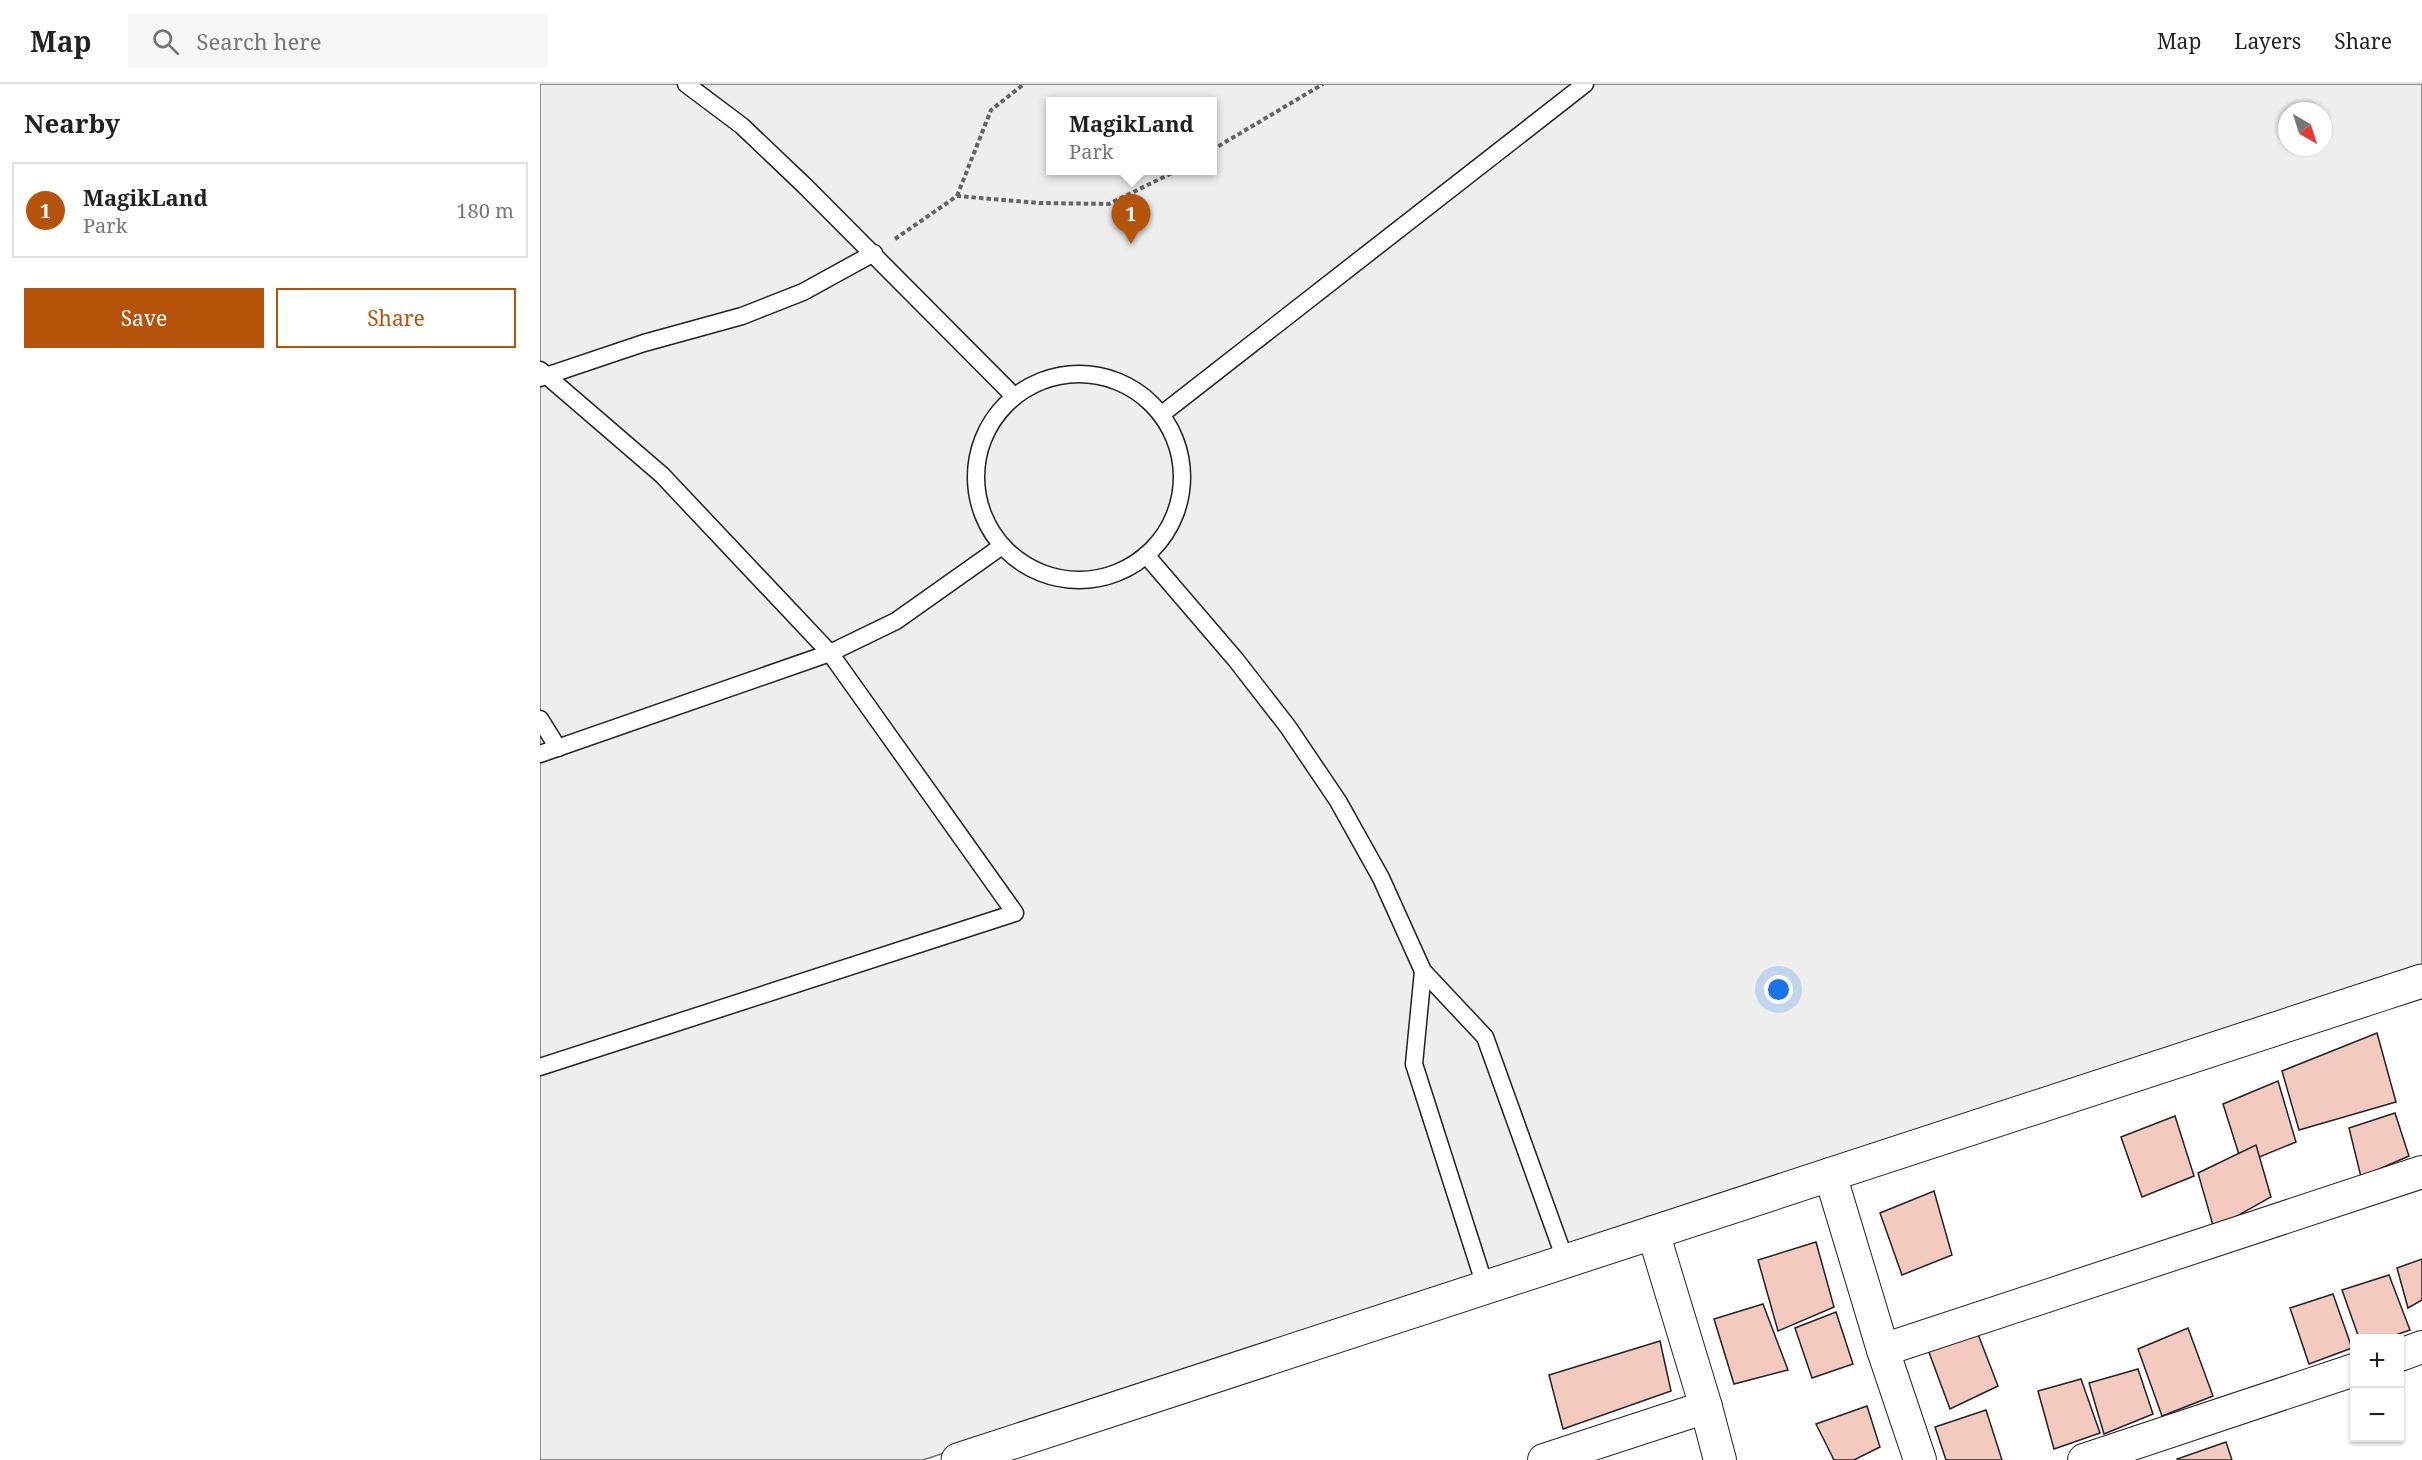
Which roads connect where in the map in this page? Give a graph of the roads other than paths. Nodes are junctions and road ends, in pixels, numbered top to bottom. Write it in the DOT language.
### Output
graph roads {
  1 [pos="686,84"];
  2 [pos="1585,84"];
  3 [pos="874,253"];
  4 [pos="542,374"];
  5 [pos="1014,396"];
  6 [pos="1162,414"];
  7 [pos="1002,546"];
  8 [pos="1146,555"];
  9 [pos="830,653"];
  10 [pos="540,719"];
  11 [pos="558,748"];
  12 [pos="540,754"];
  13 [pos="1423,971"];
  14 [pos="2422,981"];
  15 [pos="540,1067"];
  16 [pos="2422,1172"];
  17 [pos="1830,1174"];
  18 [pos="1653,1232"];
  19 [pos="1566,1262"];
  20 [pos="1486,1289"];
  21 [pos="2422,1347"];
  22 [pos="1882,1350"];
  23 [pos="2404,1354"];
  24 [pos="2350,1372"];
  25 [pos="1706,1407"];
  26 [pos="958,1460"];
  27 [pos="1544,1460"];
  28 [pos="1720,1460"];
  29 [pos="1920,1460"];
  30 [pos="2084,1460"];
  1 -- 3 [label="lane"];
  2 -- 6 [label="lane"];
  3 -- 4 [label="lane"];
  3 -- 5 [label="lane"];
  4 -- 9 [label="lane"];
  5 -- 6 [label="lane"];
  5 -- 7 [label="lane"];
  6 -- 8 [label="lane"];
  7 -- 8 [label="lane"];
  7 -- 9 [label="lane"];
  8 -- 13 [label="lane"];
  9 -- 11 [label="lane"];
  9 -- 15 [label="lane"];
  10 -- 11 [label="lane"];
  11 -- 12 [label="lane"];
  13 -- 19 [label="lane"];
  13 -- 20 [label="lane"];
  14 -- 17 [label="street"];
  16 -- 22 [label="street"];
  17 -- 18 [label="street"];
  17 -- 22 [label="street"];
  18 -- 19 [label="street"];
  18 -- 25 [label="street"];
  19 -- 20 [label="street"];
  20 -- 26 [label="street"];
  21 -- 23 [label="street"];
  22 -- 29 [label="street"];
  24 -- 30 [label="street"];
  25 -- 27 [label="street"];
  25 -- 28 [label="street"];
}
